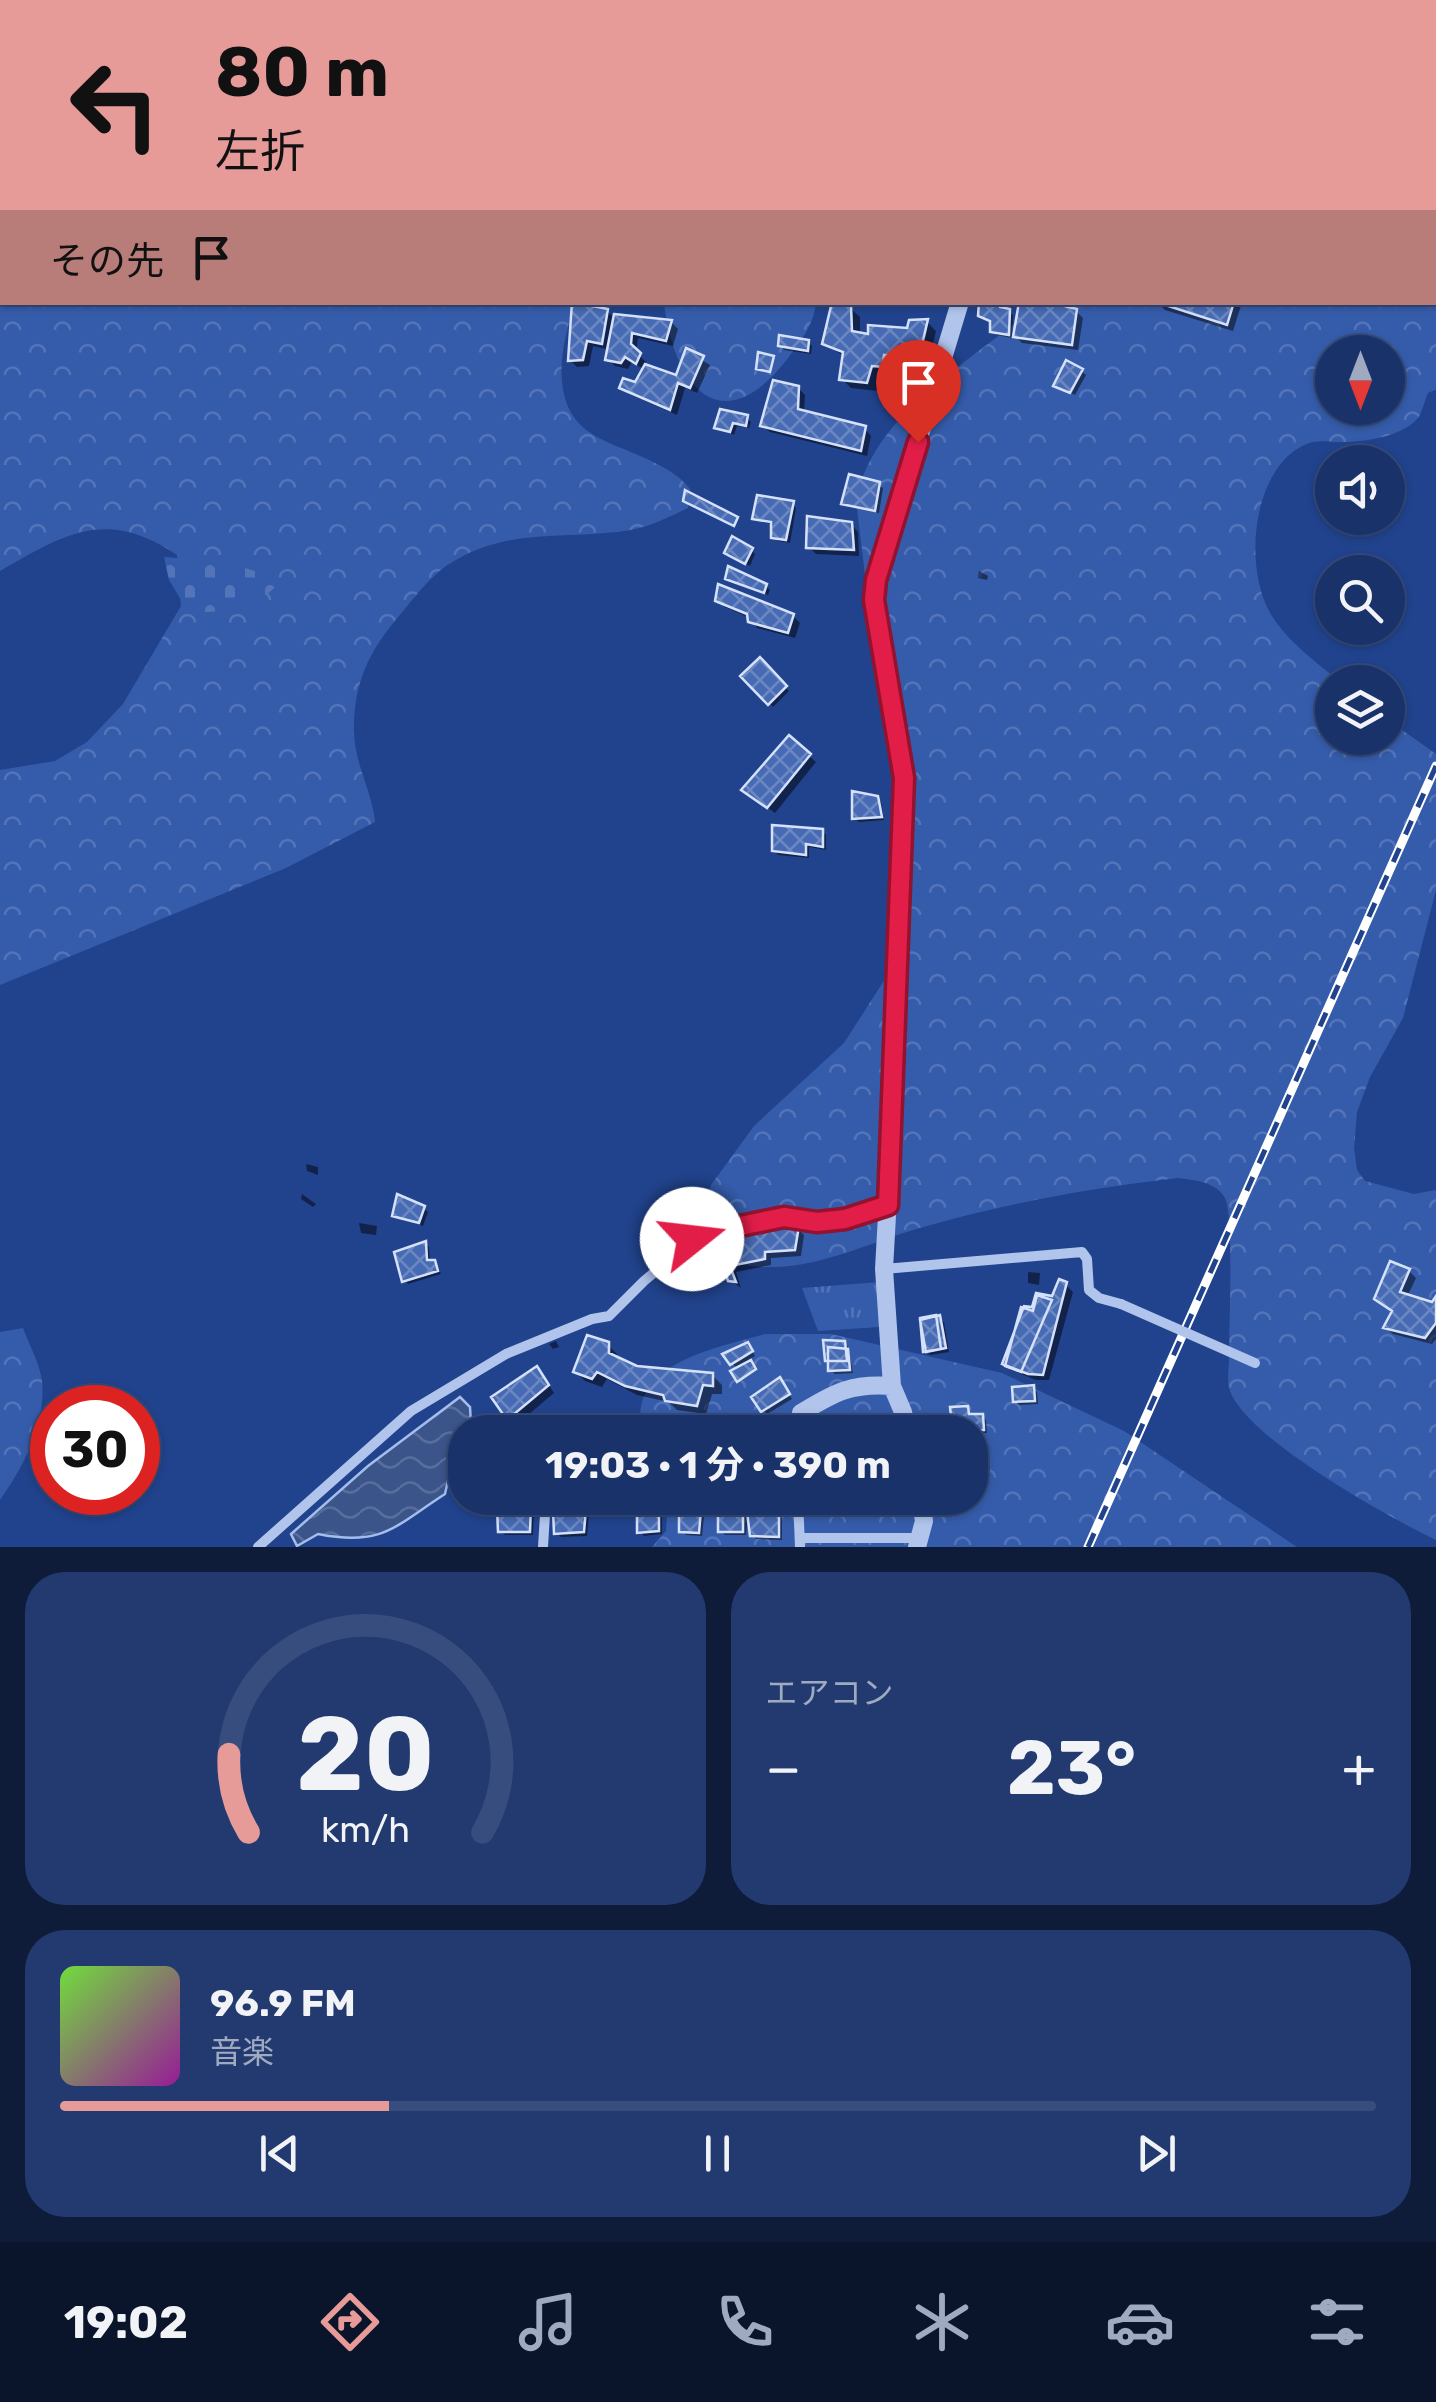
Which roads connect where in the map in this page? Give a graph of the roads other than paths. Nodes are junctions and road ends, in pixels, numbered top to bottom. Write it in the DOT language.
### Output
graph roads {
  1 [pos="959,305"];
  2 [pos="888,1205"];
  3 [pos="884,1269"];
  4 [pos="1255,1362"];
  5 [pos="892,1386"];
  6 [pos="802,1415"];
  7 [pos="904,1415"];
  8 [pos="545,1515"];
  9 [pos="799,1515"];
  10 [pos="923,1515"];
  11 [pos="800,1542"];
  12 [pos="919,1542"];
  13 [pos="258,1547"];
  14 [pos="543,1547"];
  1 -- 2 [label="street"];
  2 -- 3 [label="street"];
  2 -- 13 [label="street"];
  3 -- 4 [label="street, bridge"];
  3 -- 5 [label="street"];
  5 -- 6 [label="street"];
  5 -- 7 [label="street"];
  8 -- 14 [label="street"];
  9 -- 11 [label="street"];
  10 -- 12 [label="street"];
  11 -- 12 [label="street"];
}
